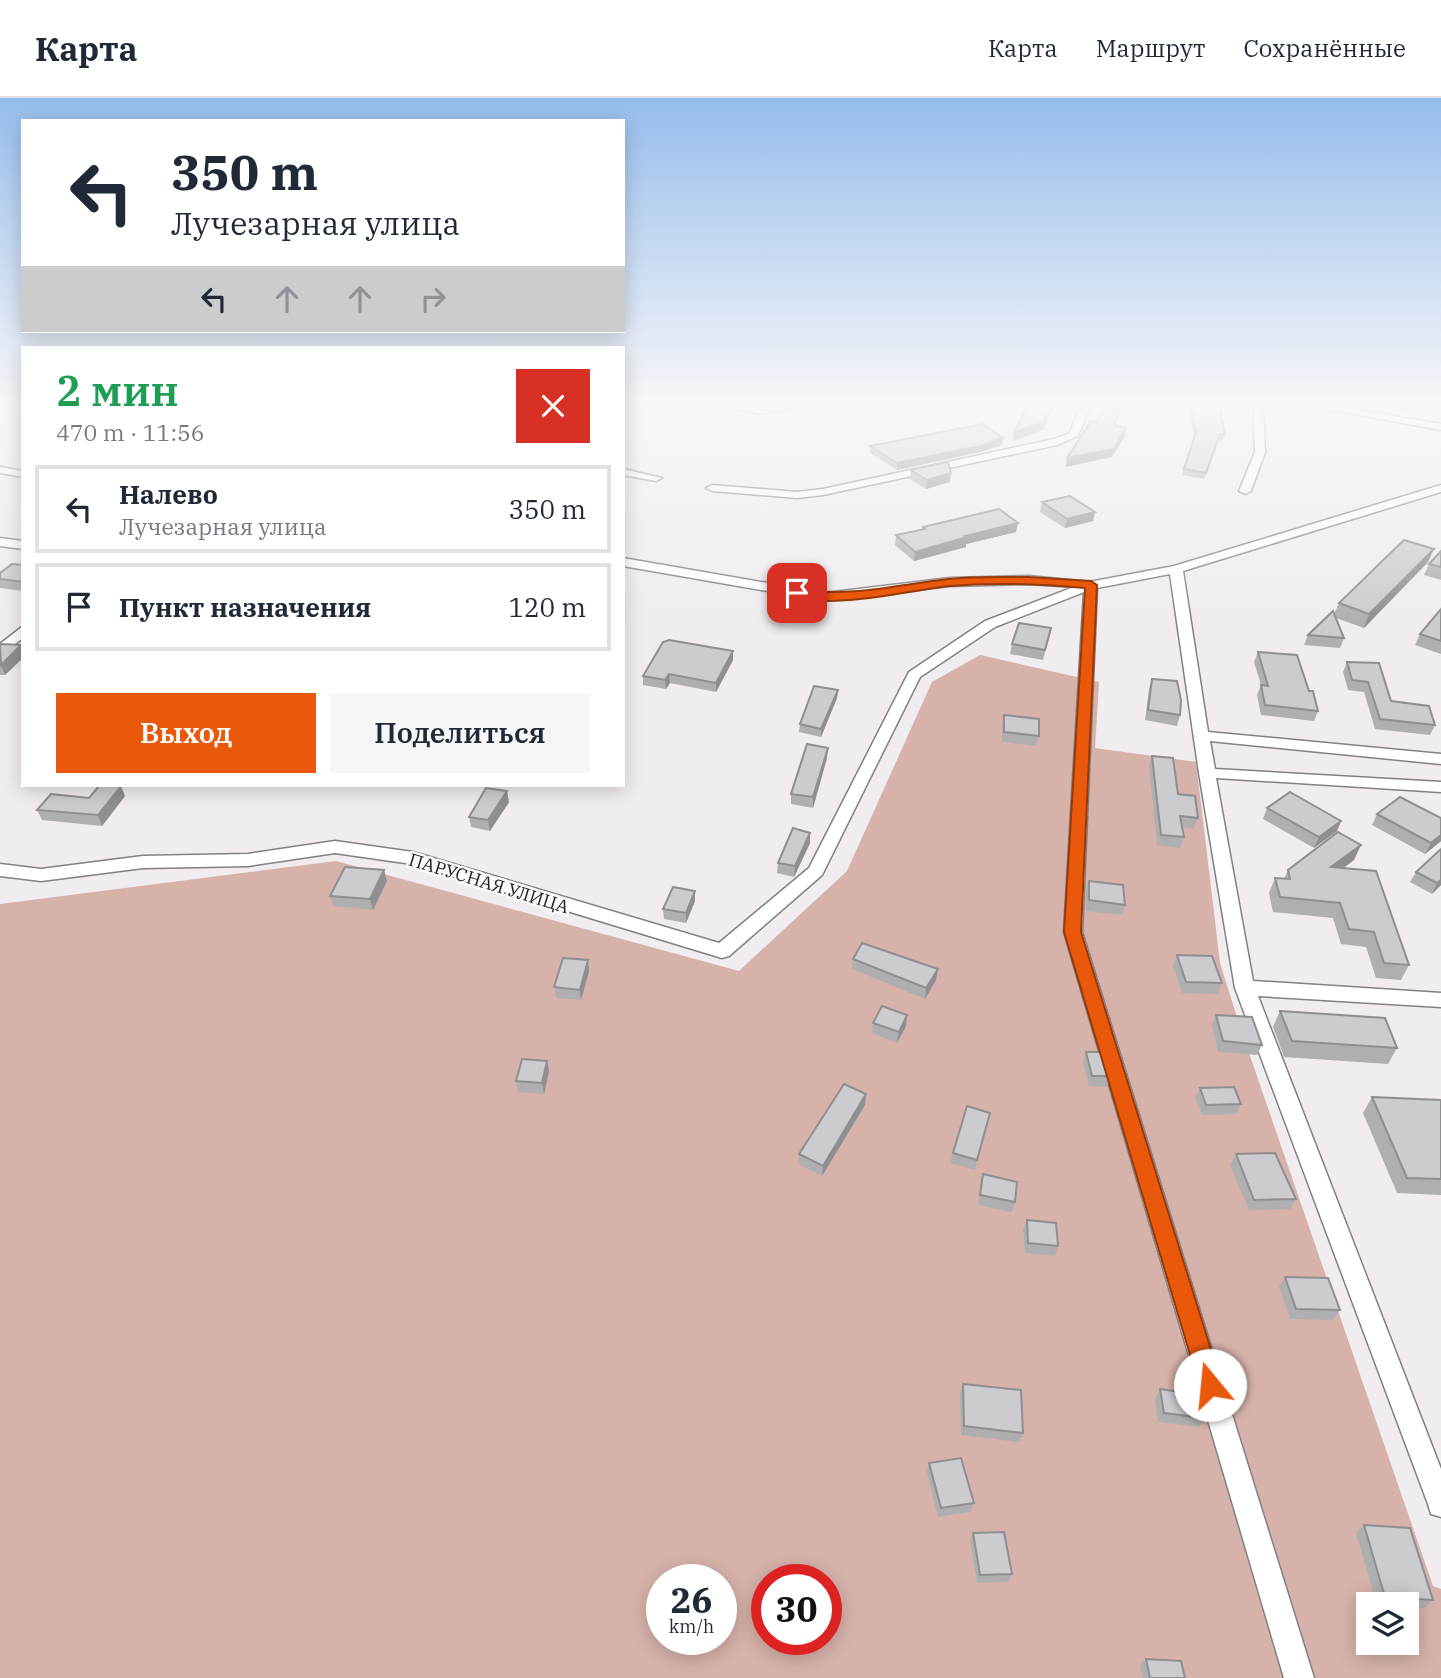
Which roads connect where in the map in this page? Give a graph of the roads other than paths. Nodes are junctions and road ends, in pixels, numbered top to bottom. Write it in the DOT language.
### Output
graph roads {
  1 [pos="650,477"];
  2 [pos="894,477"];
  3 [pos="1250,477"];
  4 [pos="656,478"];
  5 [pos="712,488"];
  6 [pos="1441,488"];
  7 [pos="1245,491"];
  8 [pos="0,542"];
  9 [pos="21,545"];
  10 [pos="625,562"];
  11 [pos="1176,569"];
  12 [pos="1091,585"];
  13 [pos="21,632"];
  14 [pos="0,651"];
  15 [pos="1201,736"];
  16 [pos="1441,759"];
  17 [pos="1207,772"];
  18 [pos="1441,787"];
  19 [pos="0,870"];
  20 [pos="1245,988"];
  21 [pos="1441,1000"];
  22 [pos="1441,1504"];
  23 [pos="1299,1678"];
  1 -- 4 [label="street"];
  2 -- 5 [label="street"];
  3 -- 7 [label="street"];
  6 -- 11 [label="street"];
  8 -- 9 [label="street"];
  10 -- 12 [label="street"];
  11 -- 12 [label="street"];
  11 -- 15 [label="street"];
  12 -- 19 [label="street, ПАРУСНАЯ УЛИЦА"];
  12 -- 23 [label="street"];
  13 -- 14 [label="street"];
  15 -- 16 [label="street"];
  15 -- 17 [label="street"];
  17 -- 18 [label="street"];
  17 -- 20 [label="street"];
  20 -- 21 [label="street"];
  20 -- 22 [label="street"];
}
